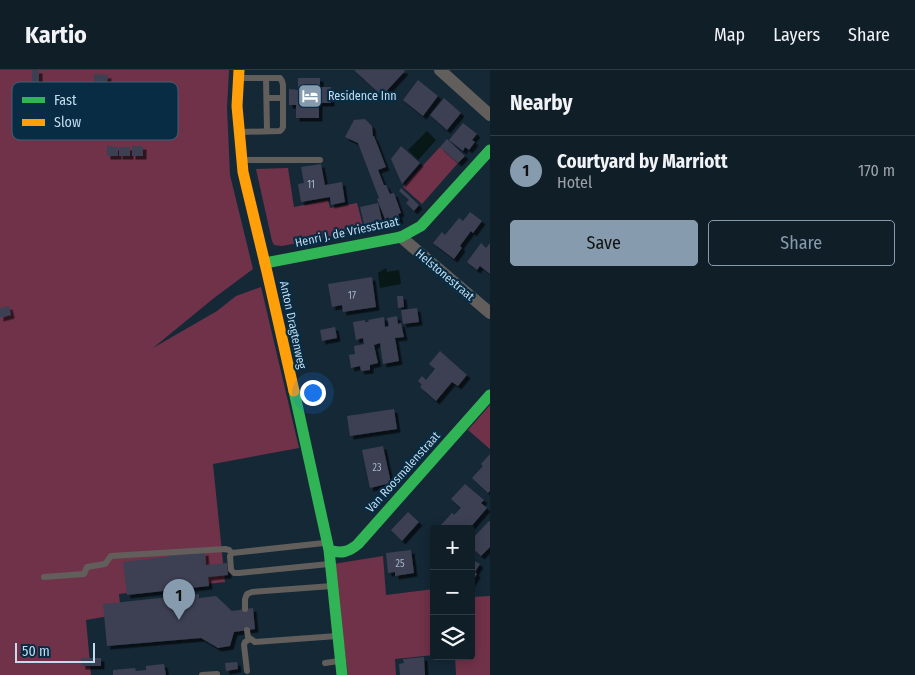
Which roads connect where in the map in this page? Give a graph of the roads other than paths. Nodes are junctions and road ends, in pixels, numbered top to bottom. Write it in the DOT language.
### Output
graph roads {
  1 [pos="440,70"];
  2 [pos="239,74"];
  3 [pos="266,78"];
  4 [pos="267,98"];
  5 [pos="283,98"];
  6 [pos="490,115"];
  7 [pos="267,131"];
  8 [pos="240,132"];
  9 [pos="490,150"];
  10 [pos="242,160"];
  11 [pos="320,160"];
  12 [pos="401,237"];
  13 [pos="265,263"];
  14 [pos="490,313"];
  15 [pos="490,396"];
  16 [pos="328,546"];
  17 [pos="232,553"];
  18 [pos="330,564"];
  19 [pos="44,577"];
  20 [pos="333,585"];
  21 [pos="245,609"];
  22 [pos="247,630"];
  23 [pos="338,636"];
  24 [pos="250,639"];
  25 [pos="340,661"];
  26 [pos="325,663"];
  27 [pos="247,671"];
  28 [pos="217,674"];
  29 [pos="202,675"];
  30 [pos="342,675"];
  1 -- 6 [label="street"];
  2 -- 3 [label="lane"];
  2 -- 8 [label="main road, Anton Dragtenweg"];
  3 -- 4 [label="lane"];
  3 -- 5 [label="lane"];
  4 -- 5 [label="lane"];
  4 -- 7 [label="lane"];
  5 -- 7 [label="lane"];
  7 -- 8 [label="lane"];
  8 -- 10 [label="main road, Anton Dragtenweg"];
  9 -- 12 [label="main road, Henri J. de Vriesstraat"];
  10 -- 11 [label="lane"];
  10 -- 13 [label="main road, Anton Dragtenweg"];
  12 -- 13 [label="main road, Henri J. de Vriesstraat"];
  12 -- 14 [label="street, Helstonestraat"];
  13 -- 16 [label="main road, Anton Dragtenweg"];
  15 -- 16 [label="main road, Van Roosmalenstraat"];
  16 -- 17 [label="lane"];
  16 -- 18 [label="main road, Anton Dragtenweg"];
  17 -- 18 [label="lane"];
  17 -- 19 [label="lane"];
  18 -- 20 [label="main road, Anton Dragtenweg"];
  20 -- 21 [label="lane"];
  20 -- 23 [label="main road, Anton Dragtenweg"];
  22 -- 24 [label="lane"];
  23 -- 24 [label="lane"];
  23 -- 25 [label="main road, Anton Dragtenweg"];
  24 -- 27 [label="lane"];
  25 -- 26 [label="lane"];
  25 -- 30 [label="main road, Anton Dragtenweg"];
  28 -- 29 [label="lane"];
}
